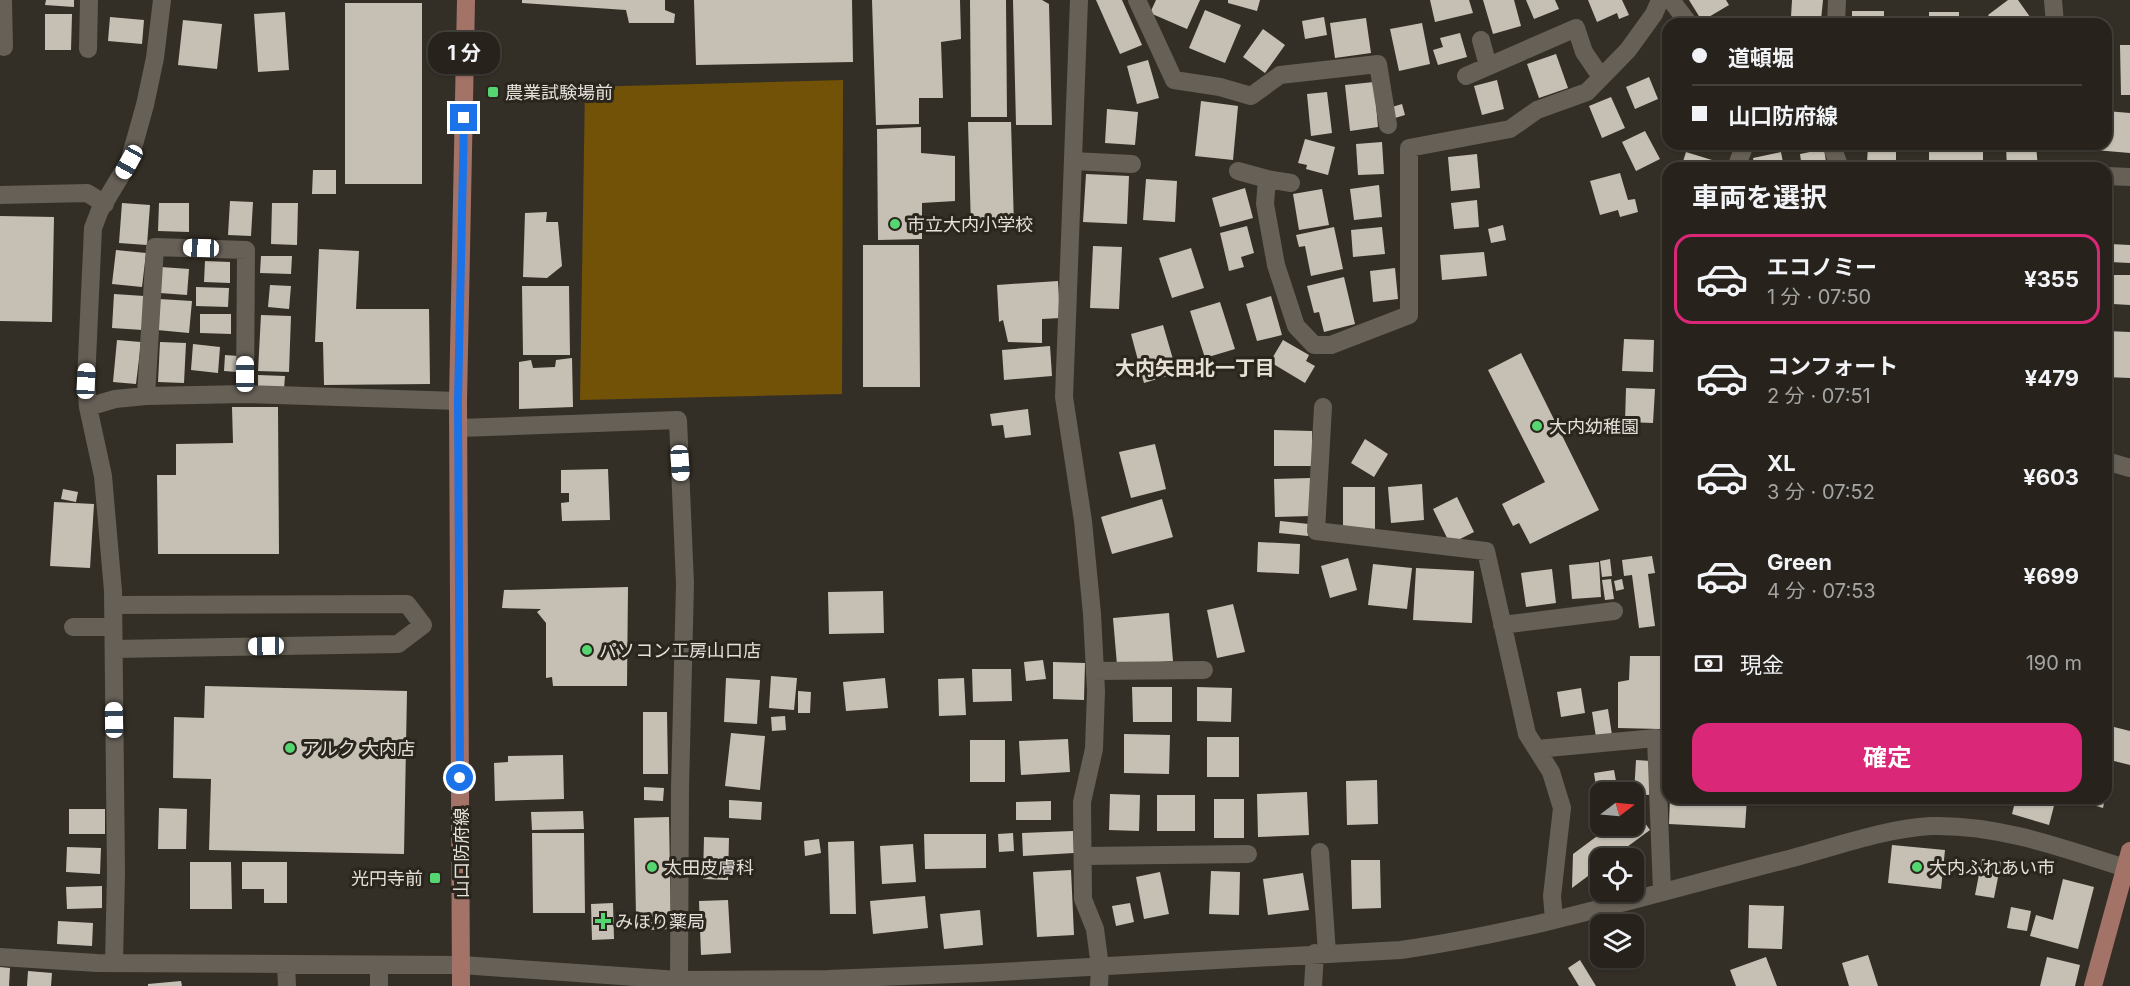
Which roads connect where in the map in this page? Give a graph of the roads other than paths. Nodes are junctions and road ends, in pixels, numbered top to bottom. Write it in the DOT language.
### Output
graph roads {
  1 [pos="3,0"];
  2 [pos="89,0"];
  3 [pos="162,0"];
  4 [pos="466,0"];
  5 [pos="1079,0"];
  6 [pos="1137,0"];
  7 [pos="1660,0"];
  8 [pos="1671,0"];
  9 [pos="1837,0"];
  10 [pos="2053,0"];
  11 [pos="1684,18"];
  12 [pos="1836,18"];
  13 [pos="2054,18"];
  14 [pos="1481,40"];
  15 [pos="4,47"];
  16 [pos="88,49"];
  17 [pos="1488,66"];
  18 [pos="1466,76"];
  19 [pos="1601,77"];
  20 [pos="1388,125"];
  21 [pos="1073,161"];
  22 [pos="1132,164"];
  23 [pos="1238,171"];
  24 [pos="2112,176"];
  25 [pos="2130,177"];
  26 [pos="1267,179"];
  27 [pos="1292,183"];
  28 [pos="0,195"];
  29 [pos="105,204"];
  30 [pos="245,394"];
  31 [pos="146,396"];
  32 [pos="458,401"];
  33 [pos="88,407"];
  34 [pos="1323,407"];
  35 [pos="459,428"];
  36 [pos="2112,463"];
  37 [pos="2130,468"];
  38 [pos="113,605"];
  39 [pos="1614,611"];
  40 [pos="1502,625"];
  41 [pos="73,627"];
  42 [pos="113,627"];
  43 [pos="114,649"];
  44 [pos="1204,670"];
  45 [pos="1095,671"];
  46 [pos="1537,749"];
  47 [pos="1320,852"];
  48 [pos="1248,854"];
  49 [pos="1083,856"];
  50 [pos="2128,860"];
  51 [pos="1662,891"];
  52 [pos="1554,919"];
  53 [pos="1321,953"];
  54 [pos="0,957"];
  55 [pos="114,962"];
  56 [pos="286,965"];
  57 [pos="379,966"];
  58 [pos="461,966"];
  59 [pos="1100,967"];
  60 [pos="691,982"];
  61 [pos="287,986"];
  62 [pos="380,986"];
  63 [pos="461,986"];
  64 [pos="1099,986"];
  65 [pos="1313,986"];
  66 [pos="2093,986"];
  1 -- 15 [label="street"];
  2 -- 16 [label="street"];
  3 -- 29 [label="street"];
  4 -- 32 [label="main road, 山口防府線"];
  5 -- 21 [label="street"];
  6 -- 20 [label="street"];
  7 -- 19 [label="street"];
  8 -- 11 [label="street"];
  9 -- 12 [label="street"];
  10 -- 13 [label="street"];
  14 -- 17 [label="street"];
  17 -- 18 [label="street"];
  17 -- 19 [label="street"];
  19 -- 26 [label="street"];
  21 -- 22 [label="street"];
  21 -- 45 [label="street"];
  23 -- 26 [label="street"];
  24 -- 25 [label="street"];
  26 -- 27 [label="street"];
  28 -- 29 [label="street"];
  29 -- 33 [label="street"];
  30 -- 31 [label="street"];
  30 -- 31 [label="street"];
  30 -- 32 [label="street"];
  31 -- 33 [label="street"];
  32 -- 35 [label="main road, 山口防府線"];
  33 -- 38 [label="street"];
  34 -- 40 [label="street"];
  35 -- 58 [label="main road, 山口防府線"];
  35 -- 60 [label="street"];
  36 -- 37 [label="street"];
  38 -- 42 [label="street"];
  38 -- 43 [label="street"];
  39 -- 40 [label="street"];
  40 -- 46 [label="street"];
  41 -- 42 [label="street"];
  42 -- 43 [label="street"];
  43 -- 55 [label="street"];
  44 -- 45 [label="street"];
  45 -- 49 [label="street"];
  46 -- 51 [label="street"];
  46 -- 52 [label="street"];
  47 -- 53 [label="street"];
  48 -- 49 [label="street"];
  49 -- 59 [label="street"];
  50 -- 51 [label="street"];
  50 -- 66 [label="main road"];
  51 -- 52 [label="street"];
  52 -- 53 [label="street"];
  53 -- 59 [label="street"];
  53 -- 65 [label="street"];
  54 -- 55 [label="street"];
  55 -- 56 [label="street"];
  56 -- 57 [label="street"];
  56 -- 61 [label="street"];
  57 -- 58 [label="street"];
  57 -- 62 [label="street"];
  58 -- 60 [label="street"];
  58 -- 63 [label="main road, 山口防府線"];
  59 -- 60 [label="street"];
  59 -- 64 [label="street"];
}
